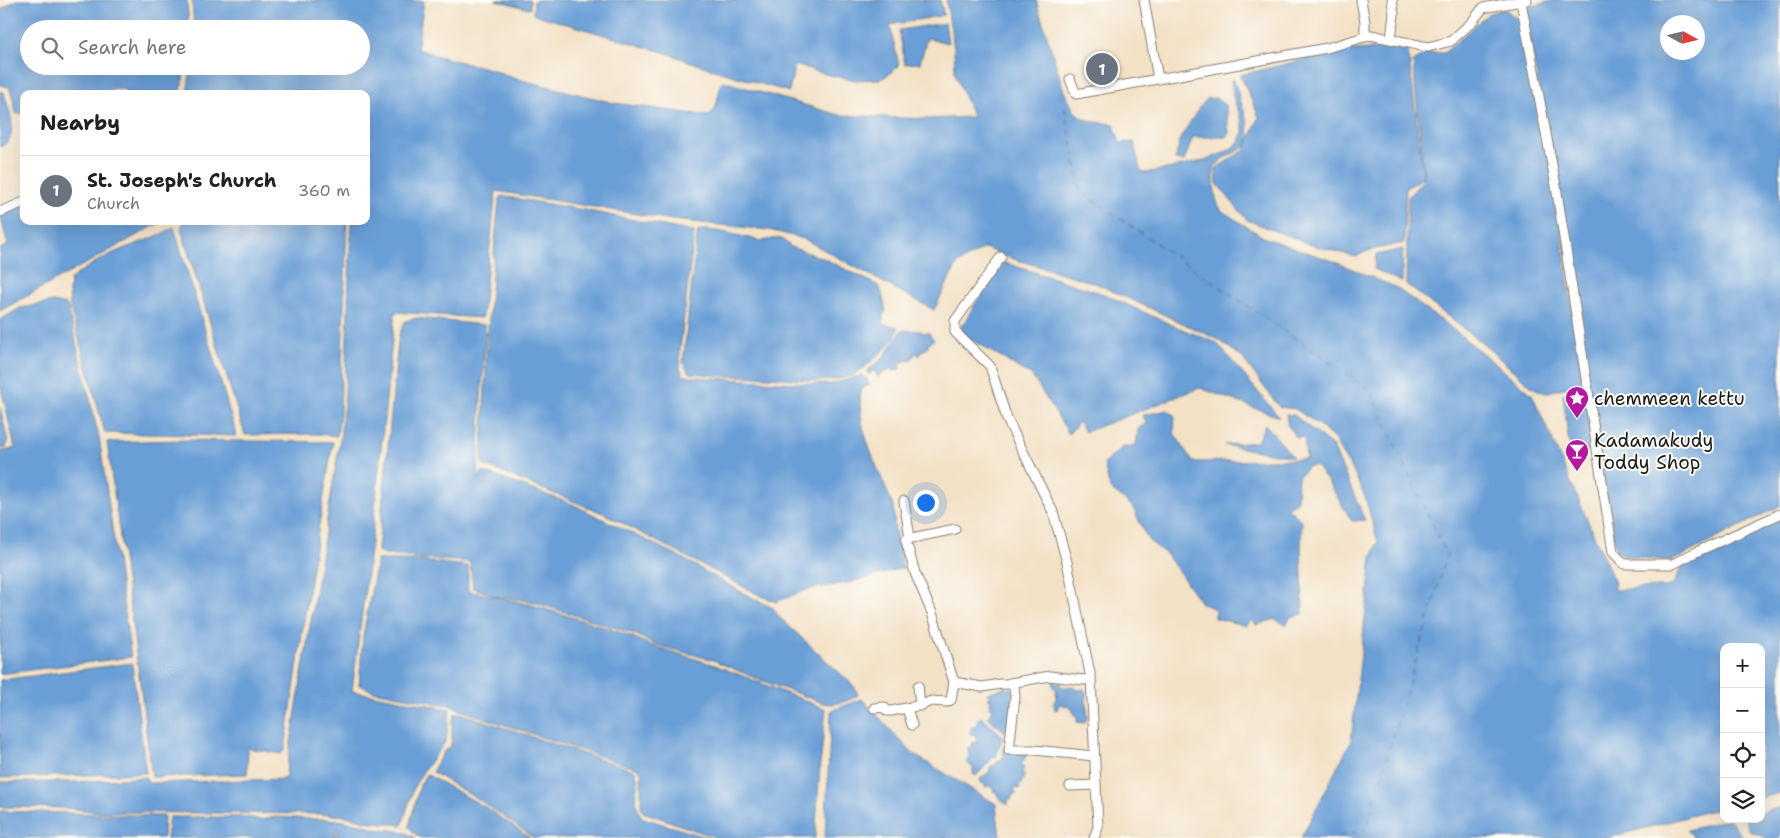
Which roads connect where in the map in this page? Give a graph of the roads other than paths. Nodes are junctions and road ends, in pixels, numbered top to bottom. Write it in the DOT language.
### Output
graph roads {
  1 [pos="1144,0"];
  2 [pos="1362,0"];
  3 [pos="1392,0"];
  4 [pos="1524,1"];
  5 [pos="1368,36"];
  6 [pos="1390,39"];
  7 [pos="1070,79"];
  8 [pos="1158,80"];
  9 [pos="20,204"];
  10 [pos="0,212"];
  11 [pos="1001,256"];
  12 [pos="904,501"];
  13 [pos="1780,514"];
  14 [pos="956,529"];
  15 [pos="910,538"];
  16 [pos="1091,678"];
  17 [pos="954,682"];
  18 [pos="1010,683"];
  19 [pos="918,686"];
  20 [pos="920,706"];
  21 [pos="874,708"];
  22 [pos="907,708"];
  23 [pos="912,725"];
  24 [pos="1094,756"];
  25 [pos="1096,785"];
  26 [pos="1070,786"];
  27 [pos="1095,837"];
  1 -- 8 [label="street"];
  2 -- 5 [label="street"];
  3 -- 6 [label="street"];
  4 -- 6 [label="street"];
  4 -- 13 [label="street"];
  5 -- 6 [label="street"];
  5 -- 8 [label="street"];
  7 -- 8 [label="street"];
  9 -- 10 [label="street"];
  11 -- 16 [label="street"];
  12 -- 15 [label="street"];
  14 -- 15 [label="street"];
  15 -- 17 [label="street"];
  16 -- 18 [label="street"];
  16 -- 24 [label="street"];
  17 -- 18 [label="street"];
  17 -- 20 [label="street"];
  18 -- 24 [label="street"];
  19 -- 20 [label="street"];
  20 -- 22 [label="street"];
  21 -- 22 [label="street"];
  22 -- 23 [label="street"];
  24 -- 25 [label="street"];
  25 -- 26 [label="street"];
  25 -- 27 [label="street"];
}
